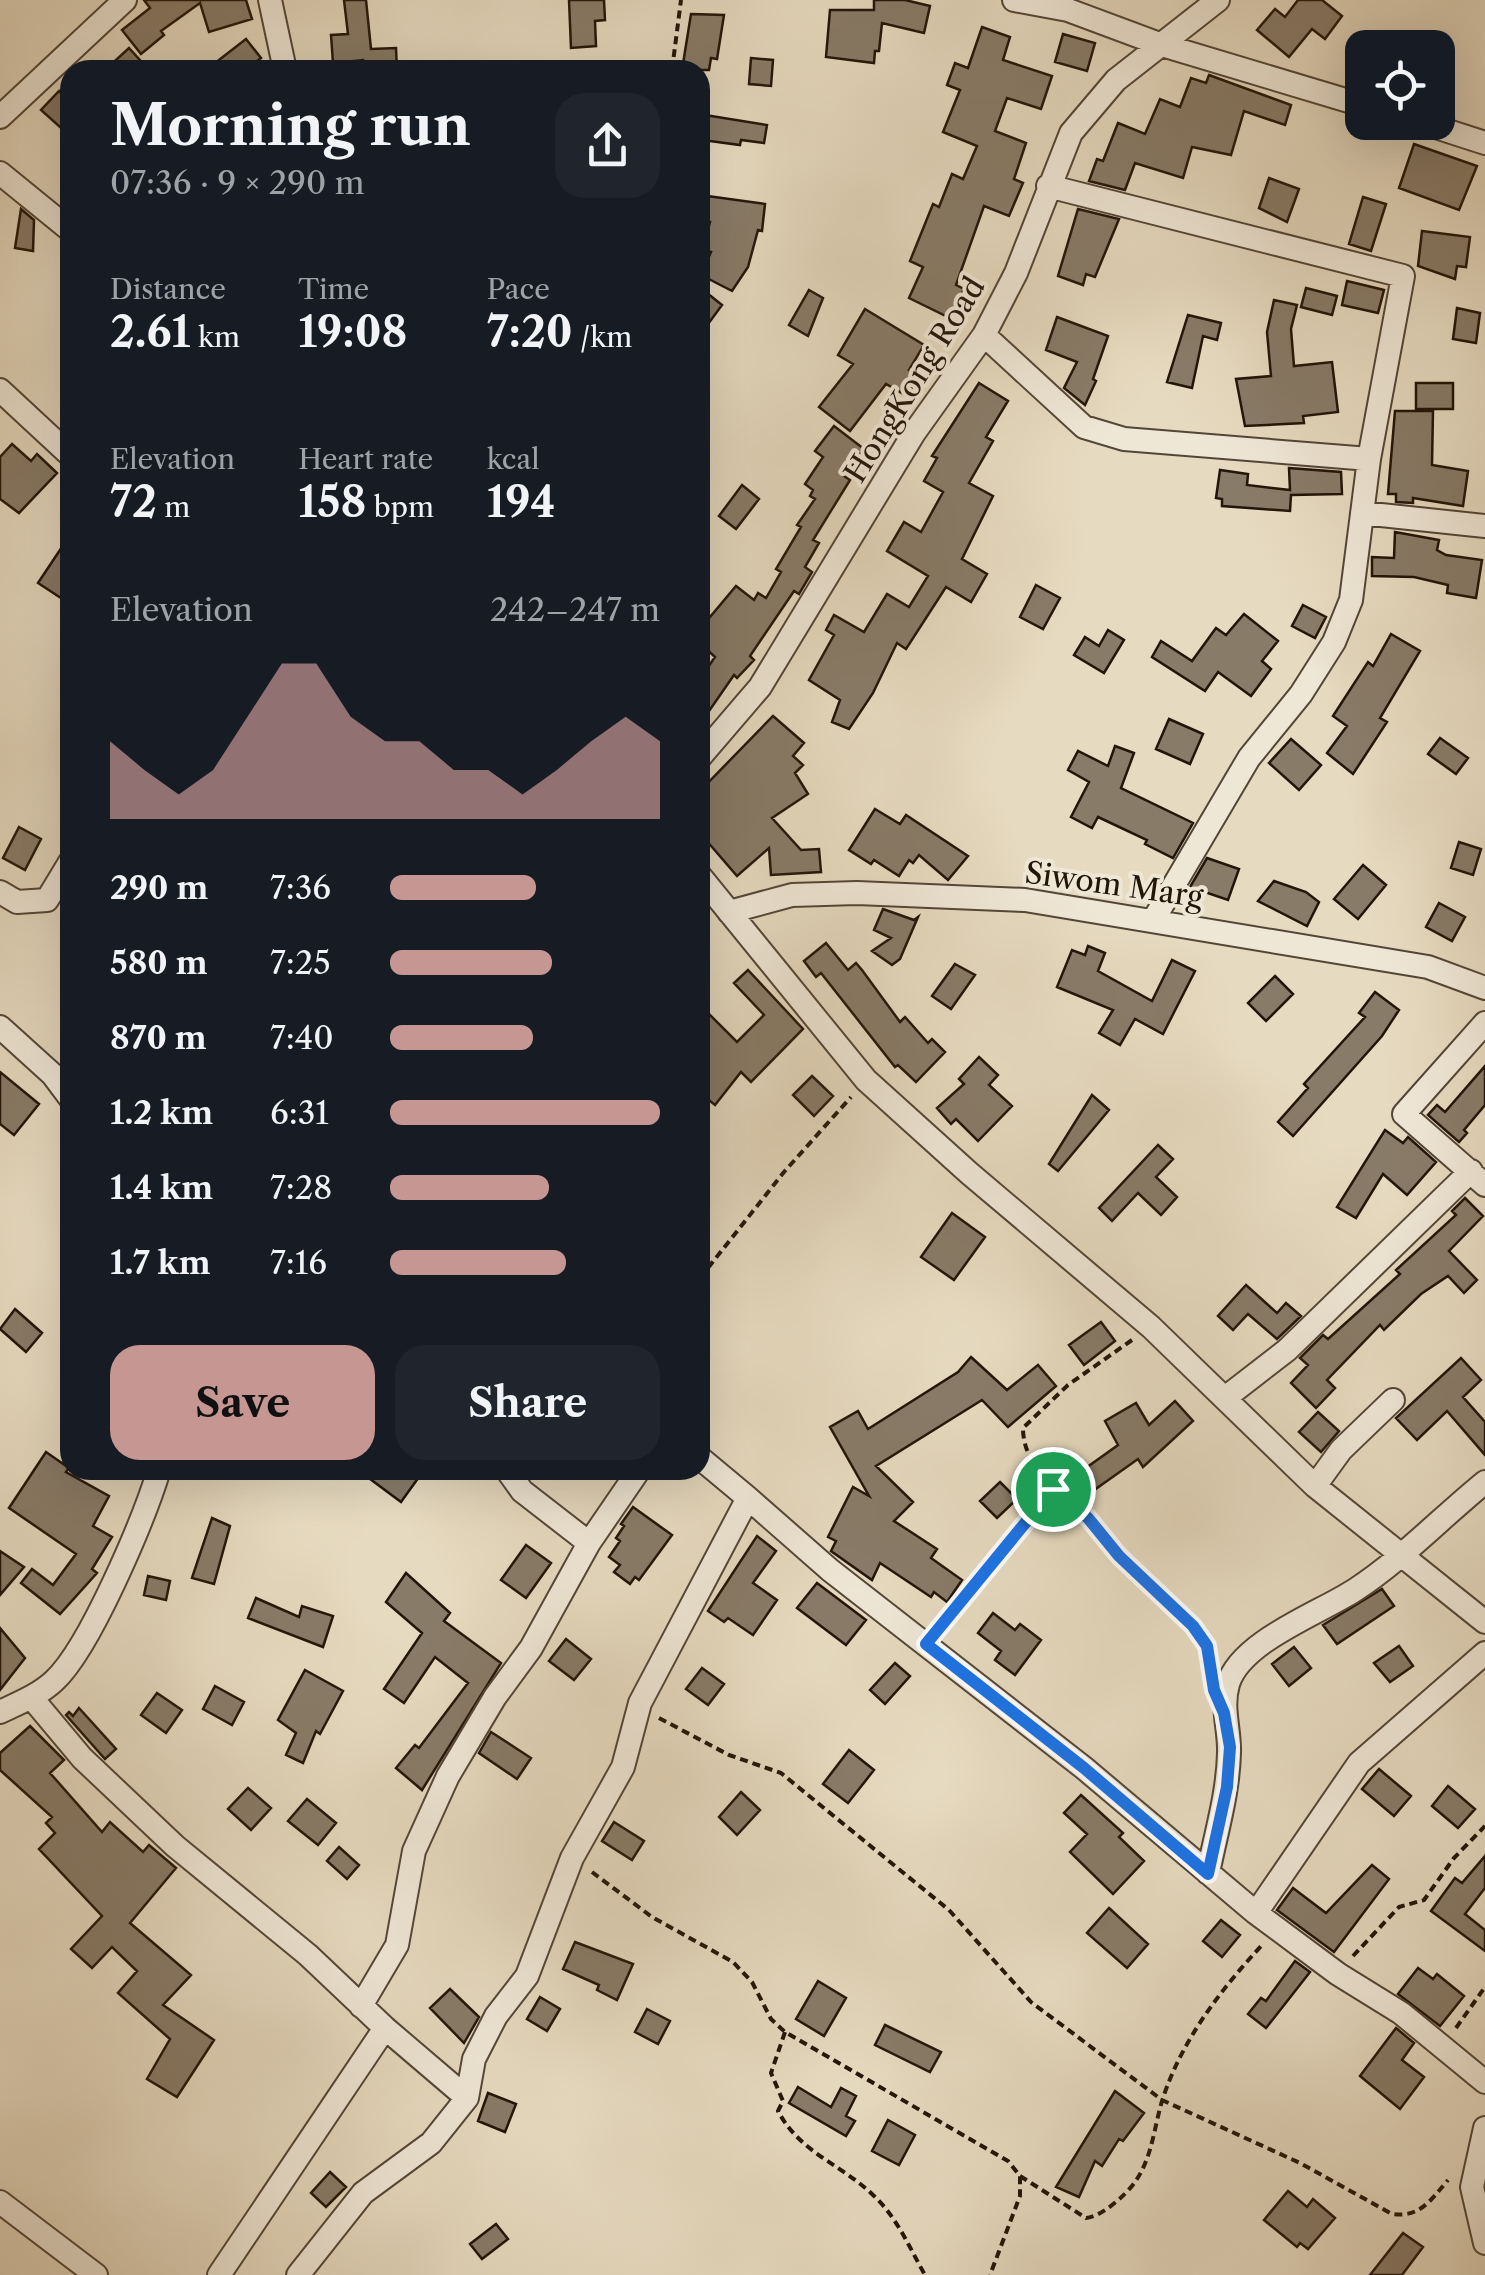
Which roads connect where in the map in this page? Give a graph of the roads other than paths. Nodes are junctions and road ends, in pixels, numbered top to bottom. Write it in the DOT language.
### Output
graph roads {
  1 [pos="270,0"];
  2 [pos="1014,0"];
  3 [pos="1218,0"];
  4 [pos="110,5"];
  5 [pos="1162,45"];
  6 [pos="283,60"];
  7 [pos="1345,99"];
  8 [pos="0,117"];
  9 [pos="1455,133"];
  10 [pos="1485,142"];
  11 [pos="0,174"];
  12 [pos="1048,186"];
  13 [pos="60,222"];
  14 [pos="984,336"];
  15 [pos="0,390"];
  16 [pos="60,446"];
  17 [pos="1369,459"];
  18 [pos="1362,512"];
  19 [pos="1485,526"];
  20 [pos="710,746"];
  21 [pos="60,879"];
  22 [pos="710,888"];
  23 [pos="0,892"];
  24 [pos="729,912"];
  25 [pos="1154,919"];
  26 [pos="1485,988"];
  27 [pos="1485,1023"];
  28 [pos="0,1028"];
  29 [pos="60,1085"];
  30 [pos="1478,1178"];
  31 [pos="1225,1398"];
  32 [pos="1393,1400"];
  33 [pos="710,1466"];
  34 [pos="156,1480"];
  35 [pos="515,1480"];
  36 [pos="632,1480"];
  37 [pos="1485,1482"];
  38 [pos="1316,1486"];
  39 [pos="748,1498"];
  40 [pos="589,1543"];
  41 [pos="1398,1554"];
  42 [pos="1485,1622"];
  43 [pos="1485,1653"];
  44 [pos="32,1697"];
  45 [pos="2,1709"];
  46 [pos="1208,1874"];
  47 [pos="1256,1913"];
  48 [pos="361,2006"];
  49 [pos="385,2028"];
  50 [pos="1485,2082"];
  51 [pos="466,2098"];
  52 [pos="1484,2133"];
  53 [pos="0,2202"];
  54 [pos="1485,2243"];
  55 [pos="96,2275"];
  56 [pos="219,2275"];
  57 [pos="298,2275"];
  1 -- 6 [label="street"];
  2 -- 5 [label="street"];
  3 -- 5 [label="street, HongKong Road"];
  4 -- 8 [label="street"];
  5 -- 7 [label="street"];
  5 -- 12 [label="street, HongKong Road"];
  9 -- 10 [label="street"];
  11 -- 13 [label="street"];
  12 -- 14 [label="street, HongKong Road"];
  12 -- 17 [label="street"];
  14 -- 17 [label="street"];
  14 -- 20 [label="street, HongKong Road"];
  15 -- 16 [label="street"];
  17 -- 18 [label="street"];
  18 -- 19 [label="street"];
  18 -- 25 [label="street"];
  21 -- 23 [label="street"];
  22 -- 24 [label="street"];
  24 -- 25 [label="street, Siwom Marg"];
  24 -- 31 [label="street"];
  25 -- 26 [label="street, Siwom Marg"];
  27 -- 30 [label="street"];
  28 -- 29 [label="street"];
  30 -- 31 [label="street"];
  31 -- 38 [label="street"];
  32 -- 38 [label="street"];
  33 -- 39 [label="street"];
  34 -- 44 [label="street"];
  35 -- 40 [label="street"];
  36 -- 40 [label="street"];
  37 -- 41 [label="street"];
  38 -- 41 [label="street"];
  39 -- 46 [label="street"];
  39 -- 51 [label="street"];
  40 -- 48 [label="street"];
  41 -- 42 [label="street"];
  41 -- 46 [label="street"];
  43 -- 47 [label="street"];
  44 -- 45 [label="street"];
  44 -- 48 [label="street"];
  46 -- 47 [label="street"];
  47 -- 50 [label="street"];
  48 -- 49 [label="street"];
  49 -- 51 [label="street"];
  49 -- 56 [label="street"];
  51 -- 57 [label="street"];
  52 -- 54 [label="street"];
  53 -- 55 [label="street"];
}
